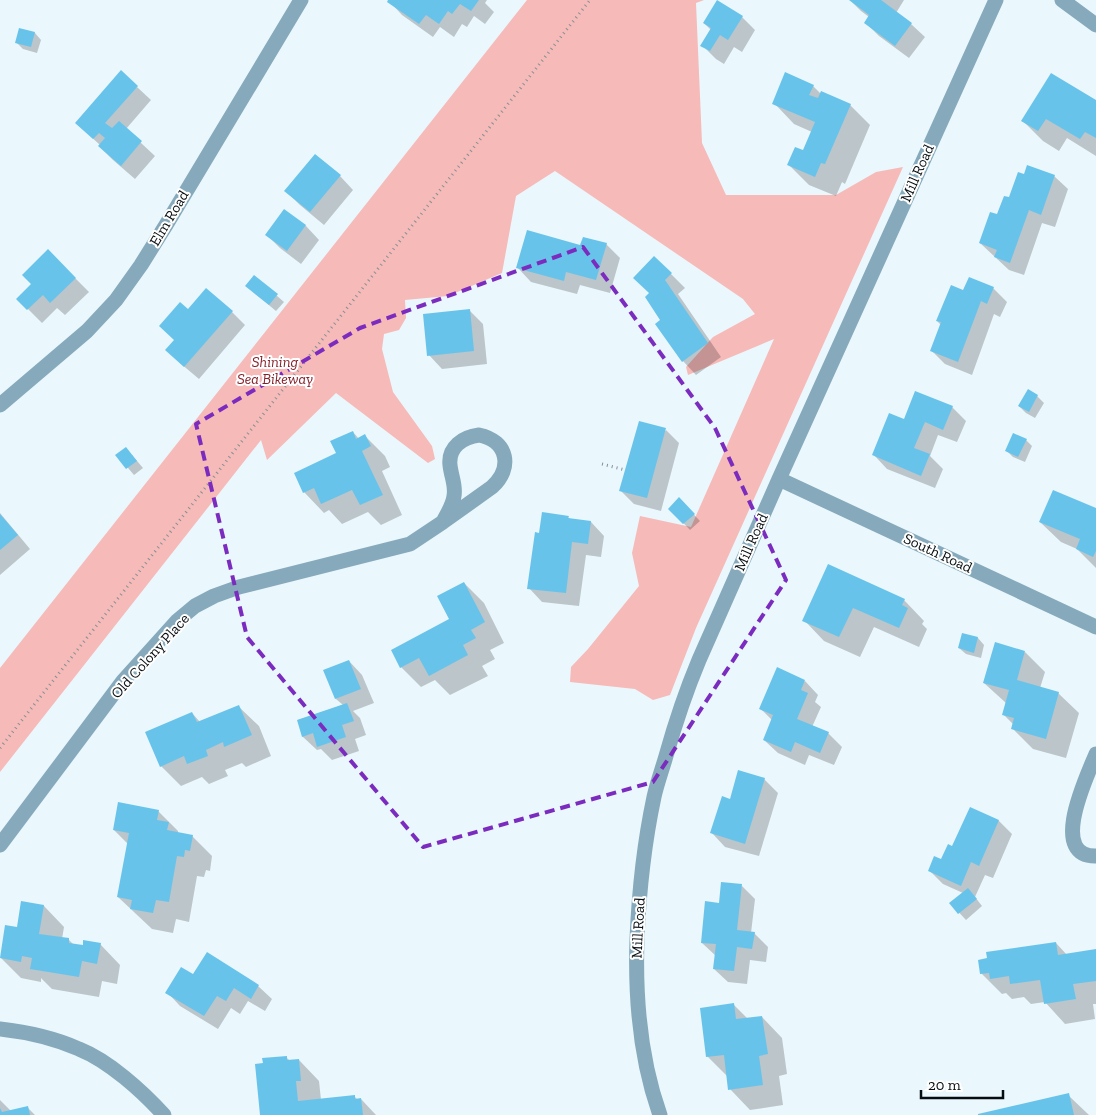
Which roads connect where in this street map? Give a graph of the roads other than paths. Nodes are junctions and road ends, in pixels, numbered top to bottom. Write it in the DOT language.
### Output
graph roads {
  1 [pos="301,0"];
  2 [pos="996,0"];
  3 [pos="1062,0"];
  4 [pos="1096,25"];
  5 [pos="0,405"];
  6 [pos="779,479"];
  7 [pos="443,522"];
  8 [pos="1096,627"];
  9 [pos="1096,754"];
  10 [pos="0,845"];
  11 [pos="1096,856"];
  12 [pos="0,1029"];
  13 [pos="164,1115"];
  14 [pos="660,1115"];
  1 -- 5 [label="street, Elm Road"];
  2 -- 6 [label="street, Mill Road"];
  3 -- 4 [label="street"];
  6 -- 8 [label="street, South Road"];
  6 -- 14 [label="street, Mill Road"];
  7 -- 7 [label="street, Old Colony Place"];
  7 -- 10 [label="street, Old Colony Place"];
  9 -- 11 [label="street"];
  12 -- 13 [label="street"];
}
